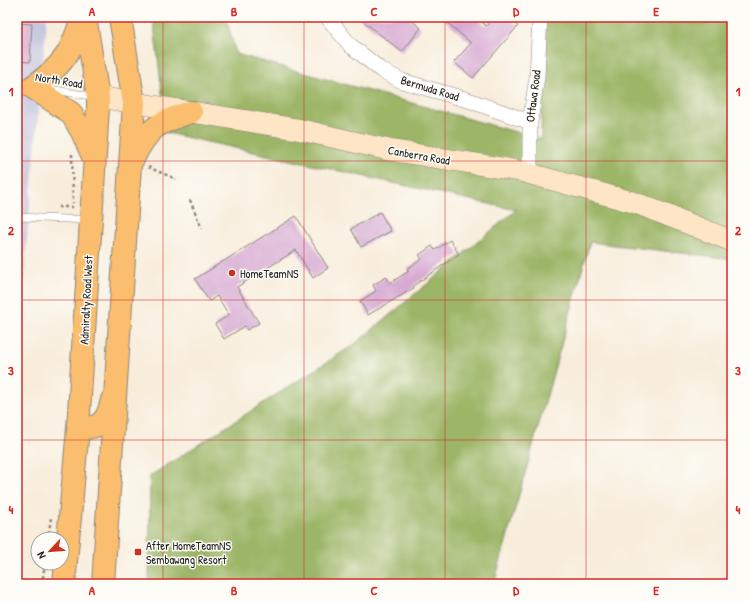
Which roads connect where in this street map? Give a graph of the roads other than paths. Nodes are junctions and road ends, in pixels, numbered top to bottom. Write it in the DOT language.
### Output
graph roads {
  1 [pos="84,17"];
  2 [pos="120,17"];
  3 [pos="327,17"];
  4 [pos="540,17"];
  5 [pos="25,85"];
  6 [pos="98,97"];
  7 [pos="134,103"];
  8 [pos="191,112"];
  9 [pos="530,122"];
  10 [pos="96,162"];
  11 [pos="140,165"];
  12 [pos="530,174"];
  13 [pos="17,217"];
  14 [pos="91,220"];
  15 [pos="732,241"];
  16 [pos="117,380"];
  17 [pos="78,428"];
  18 [pos="105,563"];
  19 [pos="64,584"];
  20 [pos="94,584"];
  21 [pos="103,584"];
  1 -- 5 [label="main road"];
  1 -- 6 [label="main road, Admiralty Road West"];
  2 -- 7 [label="main road"];
  3 -- 9 [label="street, Bermuda Road"];
  4 -- 9 [label="street, Ottawa Road"];
  5 -- 6 [label="lane, North Road"];
  5 -- 10 [label="main road"];
  6 -- 7 [label="main road, Canberra Road"];
  6 -- 10 [label="main road, Admiralty Road West"];
  7 -- 8 [label="main road, Canberra Road"];
  7 -- 11 [label="main road"];
  8 -- 11 [label="main road"];
  8 -- 12 [label="main road, Canberra Road"];
  9 -- 12 [label="street, Ottawa Road"];
  10 -- 14 [label="main road, Admiralty Road West"];
  11 -- 16 [label="main road"];
  12 -- 15 [label="main road, Canberra Road"];
  13 -- 14 [label="lane"];
  14 -- 17 [label="main road, Admiralty Road West"];
  16 -- 17 [label="main road"];
  16 -- 18 [label="main road"];
  17 -- 19 [label="main road, Admiralty Road West"];
  18 -- 20 [label="lane"];
  18 -- 21 [label="main road"];
}
